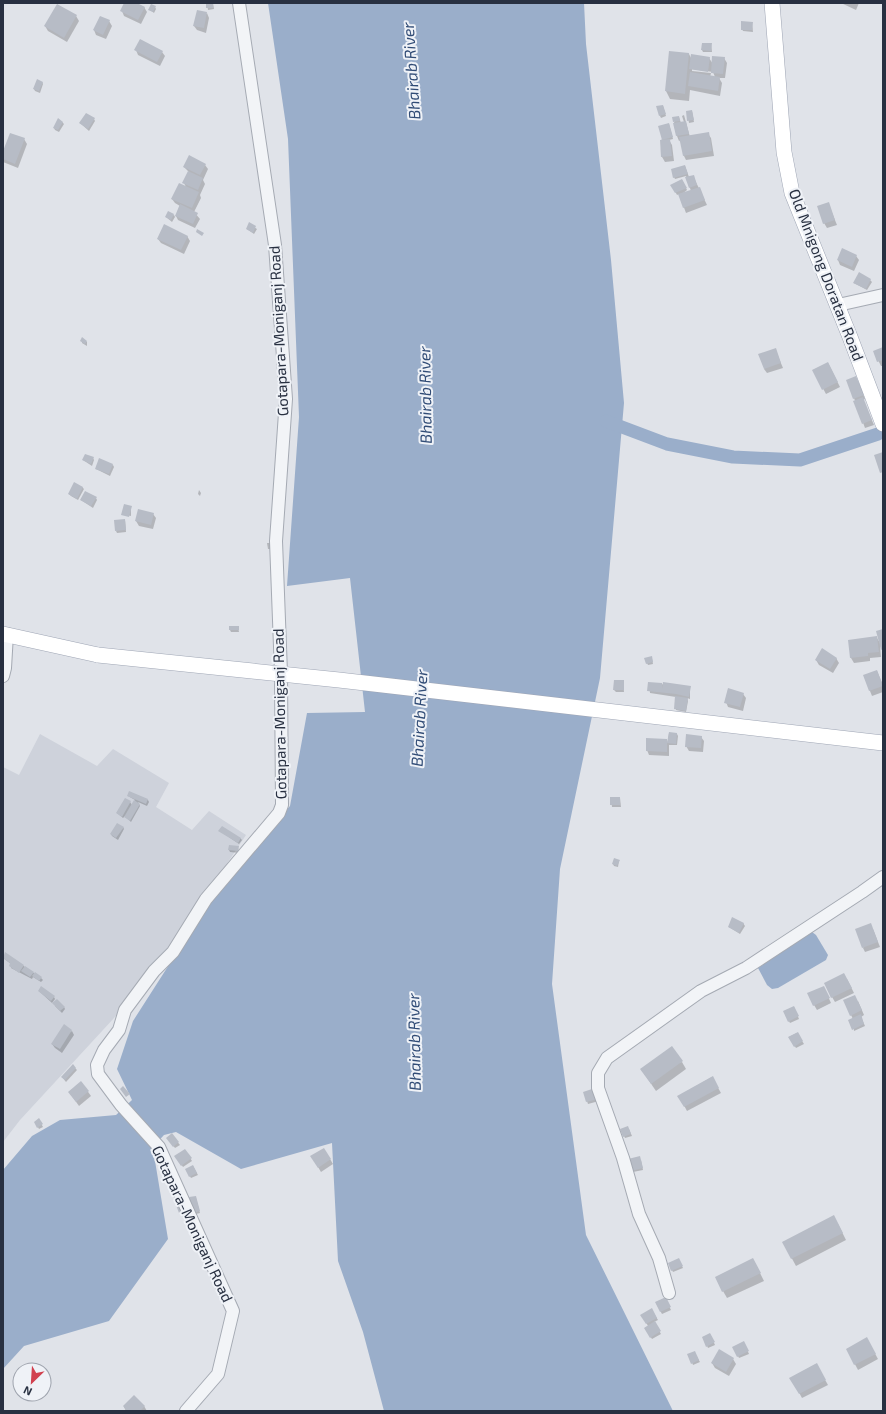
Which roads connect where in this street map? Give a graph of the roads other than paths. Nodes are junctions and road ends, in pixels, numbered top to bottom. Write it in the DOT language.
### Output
graph roads {
  1 [pos="239,3"];
  2 [pos="772,3"];
  3 [pos="883,295"];
  4 [pos="838,305"];
  5 [pos="883,424"];
  6 [pos="5,634"];
  7 [pos="3,676"];
  8 [pos="883,743"];
  9 [pos="883,877"];
  10 [pos="669,1293"];
  11 [pos="186,1411"];
  1 -- 11 [label="street, Gotapara-Moniganj Road"];
  2 -- 4 [label="main road, Old Mnigong Doratan Road"];
  3 -- 4 [label="street"];
  4 -- 5 [label="main road, Old Mnigong Doratan Road"];
  6 -- 7 [label="street"];
  6 -- 8 [label="main road, bridge"];
  9 -- 10 [label="street"];
}
